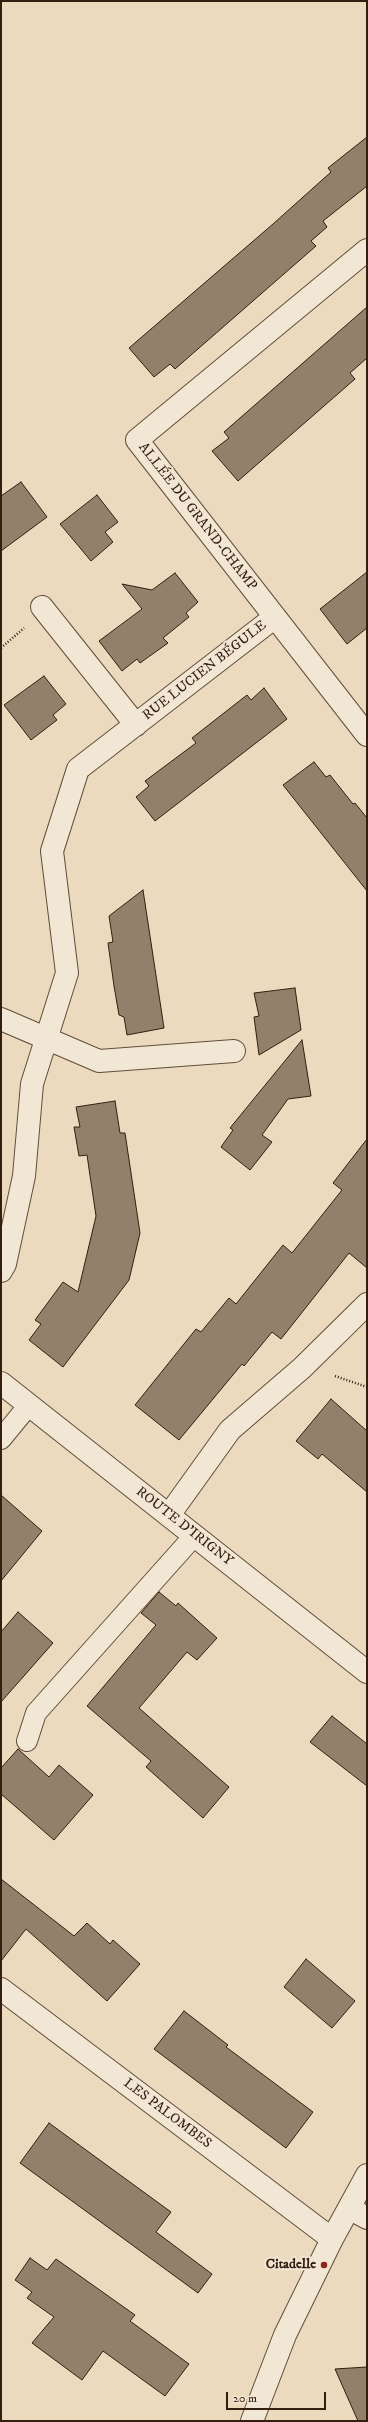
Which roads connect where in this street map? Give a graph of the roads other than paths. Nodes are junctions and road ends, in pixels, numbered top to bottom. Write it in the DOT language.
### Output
graph roads {
  1 [pos="367,250"];
  2 [pos="42,607"];
  3 [pos="275,617"];
  4 [pos="136,725"];
  5 [pos="367,735"];
  6 [pos="1,1019"];
  7 [pos="45,1039"];
  8 [pos="234,1051"];
  9 [pos="1,1271"];
  10 [pos="367,1304"];
  11 [pos="1,1383"];
  12 [pos="29,1405"];
  13 [pos="1,1439"];
  14 [pos="169,1515"];
  15 [pos="194,1536"];
  16 [pos="367,1672"];
  17 [pos="27,1741"];
  18 [pos="1,1989"];
  19 [pos="367,2175"];
  20 [pos="358,2213"];
  21 [pos="332,2239"];
  22 [pos="252,2421"];
  1 -- 3 [label="street, ALLÉE DU GRAND-CHAMP"];
  2 -- 4 [label="street, RUE LUCIEN BÉGULE"];
  3 -- 4 [label="street, RUE LUCIEN BÉGULE"];
  3 -- 5 [label="street, ALLÉE DU GRAND-CHAMP"];
  4 -- 7 [label="street, RUE LUCIEN BÉGULE"];
  6 -- 7 [label="street"];
  7 -- 8 [label="street"];
  7 -- 9 [label="street, RUE LUCIEN BÉGULE"];
  10 -- 14 [label="street"];
  11 -- 12 [label="street, ROUTE D'IRIGNY"];
  12 -- 13 [label="lane"];
  12 -- 14 [label="street, ROUTE D'IRIGNY"];
  14 -- 15 [label="street, ROUTE D'IRIGNY"];
  15 -- 16 [label="street, ROUTE D'IRIGNY"];
  15 -- 17 [label="lane"];
  18 -- 21 [label="street, LES PALOMBES"];
  19 -- 20 [label="street"];
  20 -- 21 [label="street"];
  21 -- 22 [label="street"];
}
